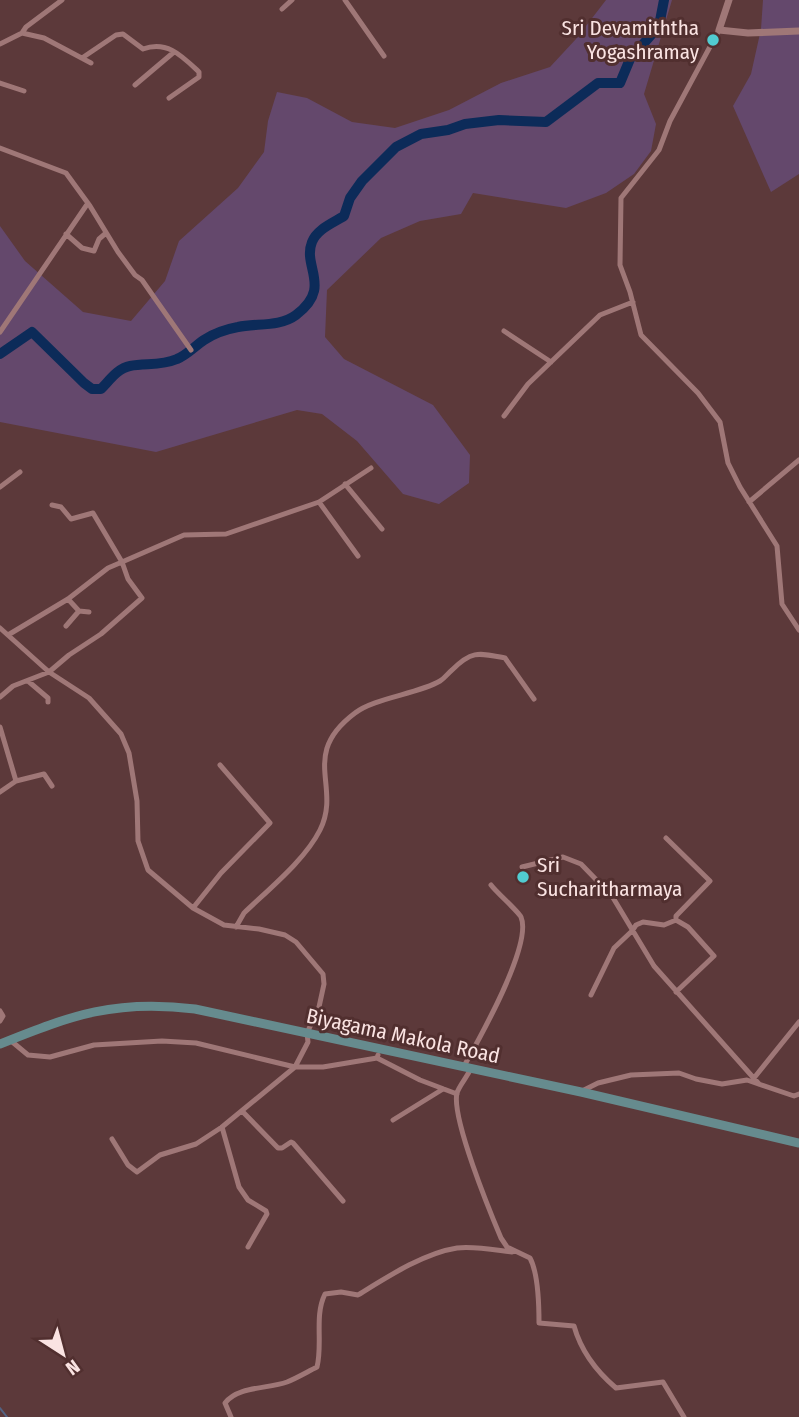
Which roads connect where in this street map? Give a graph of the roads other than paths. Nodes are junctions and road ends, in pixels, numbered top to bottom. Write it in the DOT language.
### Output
graph roads {
  1 [pos="62,0"];
  2 [pos="292,0"];
  3 [pos="345,0"];
  4 [pos="729,0"];
  5 [pos="282,9"];
  6 [pos="719,30"];
  7 [pos="799,31"];
  8 [pos="22,33"];
  9 [pos="0,44"];
  10 [pos="174,52"];
  11 [pos="384,56"];
  12 [pos="82,58"];
  13 [pos="91,63"];
  14 [pos="0,83"];
  15 [pos="135,85"];
  16 [pos="23,91"];
  17 [pos="169,98"];
  18 [pos="0,148"];
  19 [pos="88,203"];
  20 [pos="106,233"];
  21 [pos="66,234"];
  22 [pos="633,302"];
  23 [pos="504,331"];
  24 [pos="0,332"];
  25 [pos="191,350"];
  26 [pos="551,362"];
  27 [pos="504,416"];
  28 [pos="799,460"];
  29 [pos="371,468"];
  30 [pos="20,472"];
  31 [pos="345,484"];
  32 [pos="0,487"];
  33 [pos="319,502"];
  34 [pos="749,502"];
  35 [pos="52,505"];
  36 [pos="382,528"];
  37 [pos="358,556"];
  38 [pos="122,562"];
  39 [pos="68,599"];
  40 [pos="79,611"];
  41 [pos="89,611"];
  42 [pos="65,626"];
  43 [pos="0,628"];
  44 [pos="799,630"];
  45 [pos="8,635"];
  46 [pos="49,672"];
  47 [pos="28,681"];
  48 [pos="0,697"];
  49 [pos="534,699"];
  50 [pos="48,702"];
  51 [pos="0,727"];
  52 [pos="220,765"];
  53 [pos="16,781"];
  54 [pos="52,786"];
  55 [pos="0,792"];
  56 [pos="666,838"];
  57 [pos="522,867"];
  58 [pos="491,885"];
  59 [pos="193,908"];
  60 [pos="676,920"];
  61 [pos="236,927"];
  62 [pos="632,931"];
  63 [pos="676,992"];
  64 [pos="591,995"];
  65 [pos="0,1011"];
  66 [pos="0,1021"];
  67 [pos="799,1022"];
  68 [pos="307,1033"];
  69 [pos="5,1042"];
  70 [pos="379,1054"];
  71 [pos="295,1067"];
  72 [pos="467,1069"];
  73 [pos="754,1078"];
  74 [pos="759,1084"];
  75 [pos="443,1089"];
  76 [pos="581,1092"];
  77 [pos="457,1094"];
  78 [pos="799,1094"];
  79 [pos="242,1111"];
  80 [pos="394,1120"];
  81 [pos="222,1127"];
  82 [pos="112,1139"];
  83 [pos="799,1143"];
  84 [pos="343,1201"];
  85 [pos="247,1247"];
  86 [pos="517,1252"];
  87 [pos="231,1417"];
  88 [pos="684,1417"];
  1 -- 8 [label="street"];
  2 -- 5 [label="street"];
  3 -- 11 [label="street"];
  4 -- 6 [label="street"];
  6 -- 7 [label="street"];
  6 -- 22 [label="street"];
  8 -- 9 [label="street"];
  8 -- 12 [label="street"];
  10 -- 12 [label="street"];
  10 -- 15 [label="street"];
  10 -- 17 [label="street"];
  12 -- 13 [label="street"];
  14 -- 16 [label="street"];
  18 -- 19 [label="street"];
  19 -- 20 [label="street"];
  19 -- 21 [label="street"];
  20 -- 21 [label="street"];
  20 -- 25 [label="street"];
  21 -- 24 [label="street"];
  22 -- 26 [label="street"];
  22 -- 34 [label="street"];
  23 -- 26 [label="street"];
  26 -- 27 [label="street"];
  28 -- 34 [label="street"];
  29 -- 31 [label="street"];
  30 -- 32 [label="street"];
  31 -- 33 [label="street"];
  31 -- 36 [label="street"];
  33 -- 37 [label="street"];
  33 -- 38 [label="street"];
  34 -- 44 [label="street"];
  35 -- 38 [label="street"];
  38 -- 39 [label="street"];
  38 -- 46 [label="street"];
  39 -- 40 [label="street"];
  39 -- 45 [label="street"];
  40 -- 41 [label="street"];
  40 -- 42 [label="street"];
  43 -- 45 [label="street"];
  45 -- 46 [label="street"];
  46 -- 47 [label="street"];
  46 -- 59 [label="street"];
  47 -- 48 [label="street"];
  47 -- 50 [label="street"];
  49 -- 61 [label="street"];
  51 -- 53 [label="street"];
  52 -- 59 [label="street"];
  53 -- 54 [label="street"];
  53 -- 55 [label="street"];
  56 -- 60 [label="street"];
  57 -- 62 [label="street"];
  58 -- 72 [label="street"];
  59 -- 61 [label="street"];
  60 -- 62 [label="street"];
  60 -- 63 [label="street"];
  61 -- 68 [label="street"];
  62 -- 63 [label="street"];
  62 -- 64 [label="street"];
  63 -- 73 [label="street"];
  65 -- 66 [label="street"];
  67 -- 73 [label="street"];
  68 -- 69 [label="main road, Biyagama Makola Road"];
  68 -- 70 [label="main road, Biyagama Makola Road"];
  68 -- 71 [label="street"];
  69 -- 71 [label="street"];
  70 -- 71 [label="street"];
  70 -- 72 [label="main road, Biyagama Makola Road"];
  70 -- 75 [label="street"];
  71 -- 79 [label="street"];
  72 -- 76 [label="main road, Biyagama Makola Road"];
  72 -- 77 [label="street"];
  73 -- 74 [label="street"];
  74 -- 76 [label="street"];
  74 -- 78 [label="street"];
  75 -- 77 [label="street"];
  75 -- 80 [label="street"];
  76 -- 83 [label="main road, Biyagama Makola Road"];
  77 -- 86 [label="street"];
  79 -- 81 [label="street"];
  79 -- 84 [label="street"];
  81 -- 82 [label="street"];
  81 -- 85 [label="street"];
  86 -- 87 [label="street"];
  86 -- 88 [label="street"];
}
